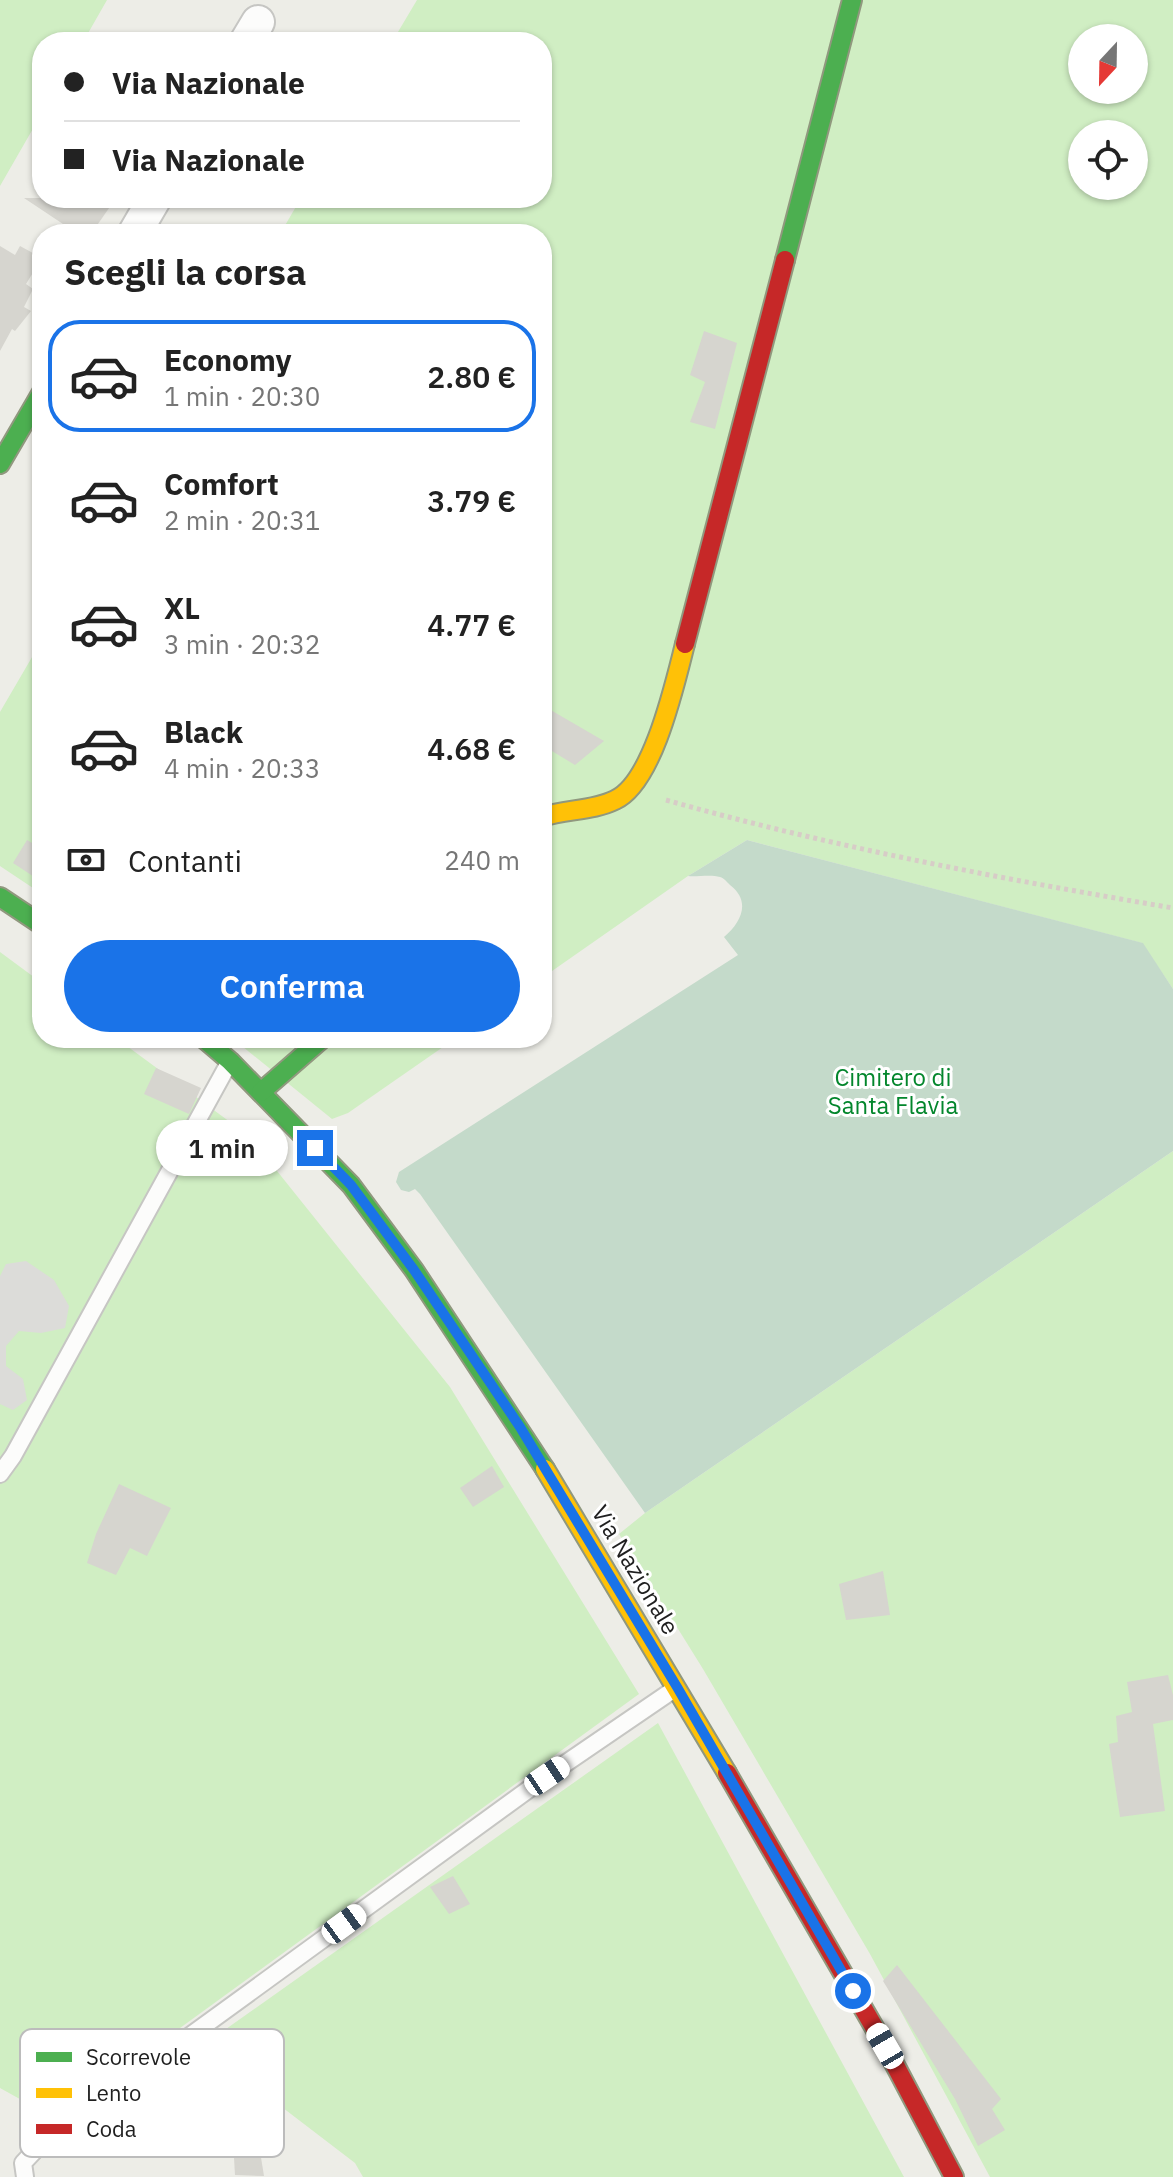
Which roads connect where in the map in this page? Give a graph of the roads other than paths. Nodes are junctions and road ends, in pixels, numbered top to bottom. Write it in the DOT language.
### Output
graph roads {
  1 [pos="852,0"];
  2 [pos="32,409"];
  3 [pos="0,464"];
  4 [pos="552,813"];
  5 [pos="0,897"];
  6 [pos="32,918"];
  7 [pos="215,1048"];
  8 [pos="315,1048"];
  9 [pos="230,1061"];
  10 [pos="261,1092"];
  11 [pos="0,1474"];
  12 [pos="677,1687"];
  13 [pos="199,2029"];
  14 [pos="29,2157"];
  15 [pos="25,2177"];
  16 [pos="954,2177"];
  1 -- 4 [label="main road"];
  2 -- 3 [label="main road"];
  5 -- 6 [label="main road"];
  7 -- 9 [label="main road, Via Nazionale"];
  8 -- 10 [label="main road"];
  9 -- 10 [label="main road, Via Nazionale"];
  9 -- 11 [label="lane"];
  10 -- 12 [label="main road, Via Nazionale"];
  12 -- 13 [label="lane"];
  12 -- 16 [label="main road, Via Nazionale"];
  14 -- 15 [label="lane"];
}
